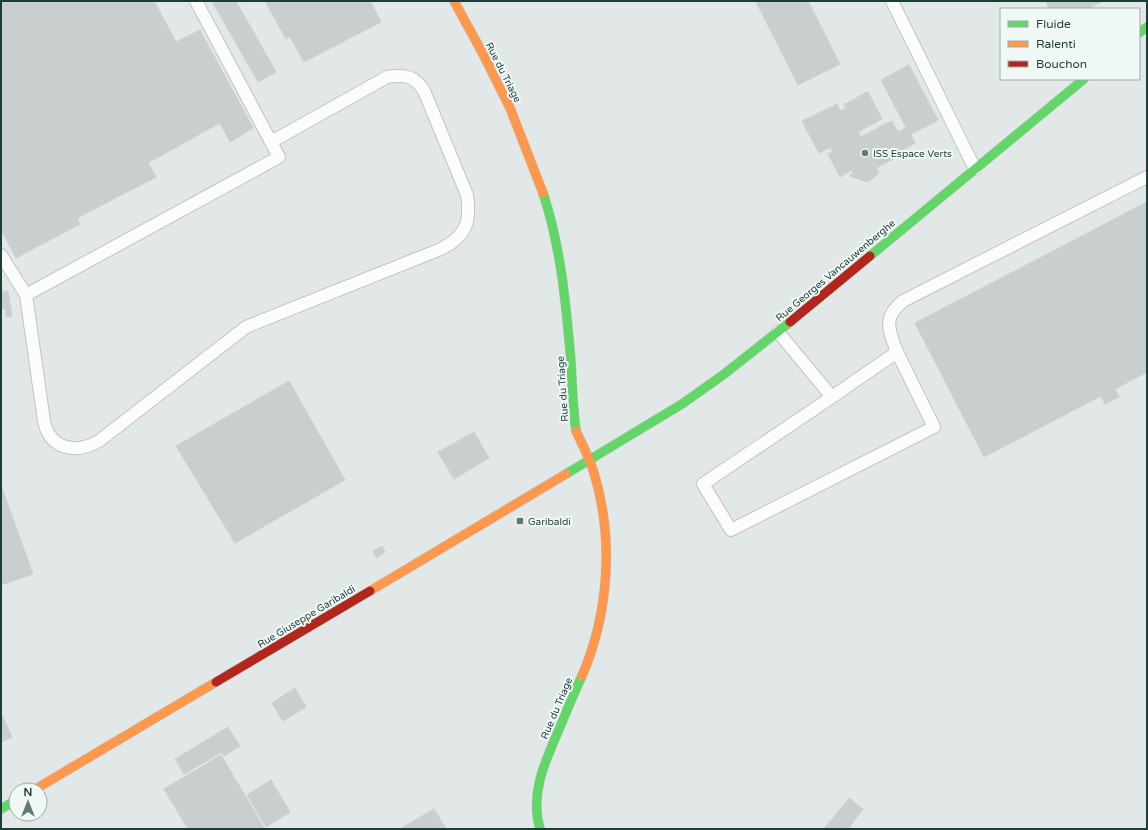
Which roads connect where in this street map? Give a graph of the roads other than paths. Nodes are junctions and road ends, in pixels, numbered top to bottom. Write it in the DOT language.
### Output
graph roads {
  1 [pos="196,1"];
  2 [pos="454,1"];
  3 [pos="892,1"];
  4 [pos="1083,80"];
  5 [pos="271,142"];
  6 [pos="974,169"];
  7 [pos="1147,177"];
  8 [pos="1,255"];
  9 [pos="26,295"];
  10 [pos="778,332"];
  11 [pos="897,352"];
  12 [pos="832,397"];
  13 [pos="589,461"];
  14 [pos="47,782"];
  15 [pos="540,829"];
  1 -- 5 [label="lane"];
  2 -- 13 [label="street, Rue du Triage"];
  3 -- 6 [label="lane"];
  4 -- 6 [label="street, Rue Georges Vancauwenberghe"];
  5 -- 9 [label="lane"];
  5 -- 9 [label="lane"];
  6 -- 10 [label="street, Rue Georges Vancauwenberghe"];
  7 -- 11 [label="lane"];
  8 -- 9 [label="lane"];
  10 -- 12 [label="lane"];
  10 -- 13 [label="street, Rue Georges Vancauwenberghe"];
  11 -- 12 [label="lane"];
  11 -- 12 [label="lane"];
  13 -- 14 [label="street, Rue Giuseppe Garibaldi"];
  13 -- 15 [label="street, Rue du Triage"];
}
